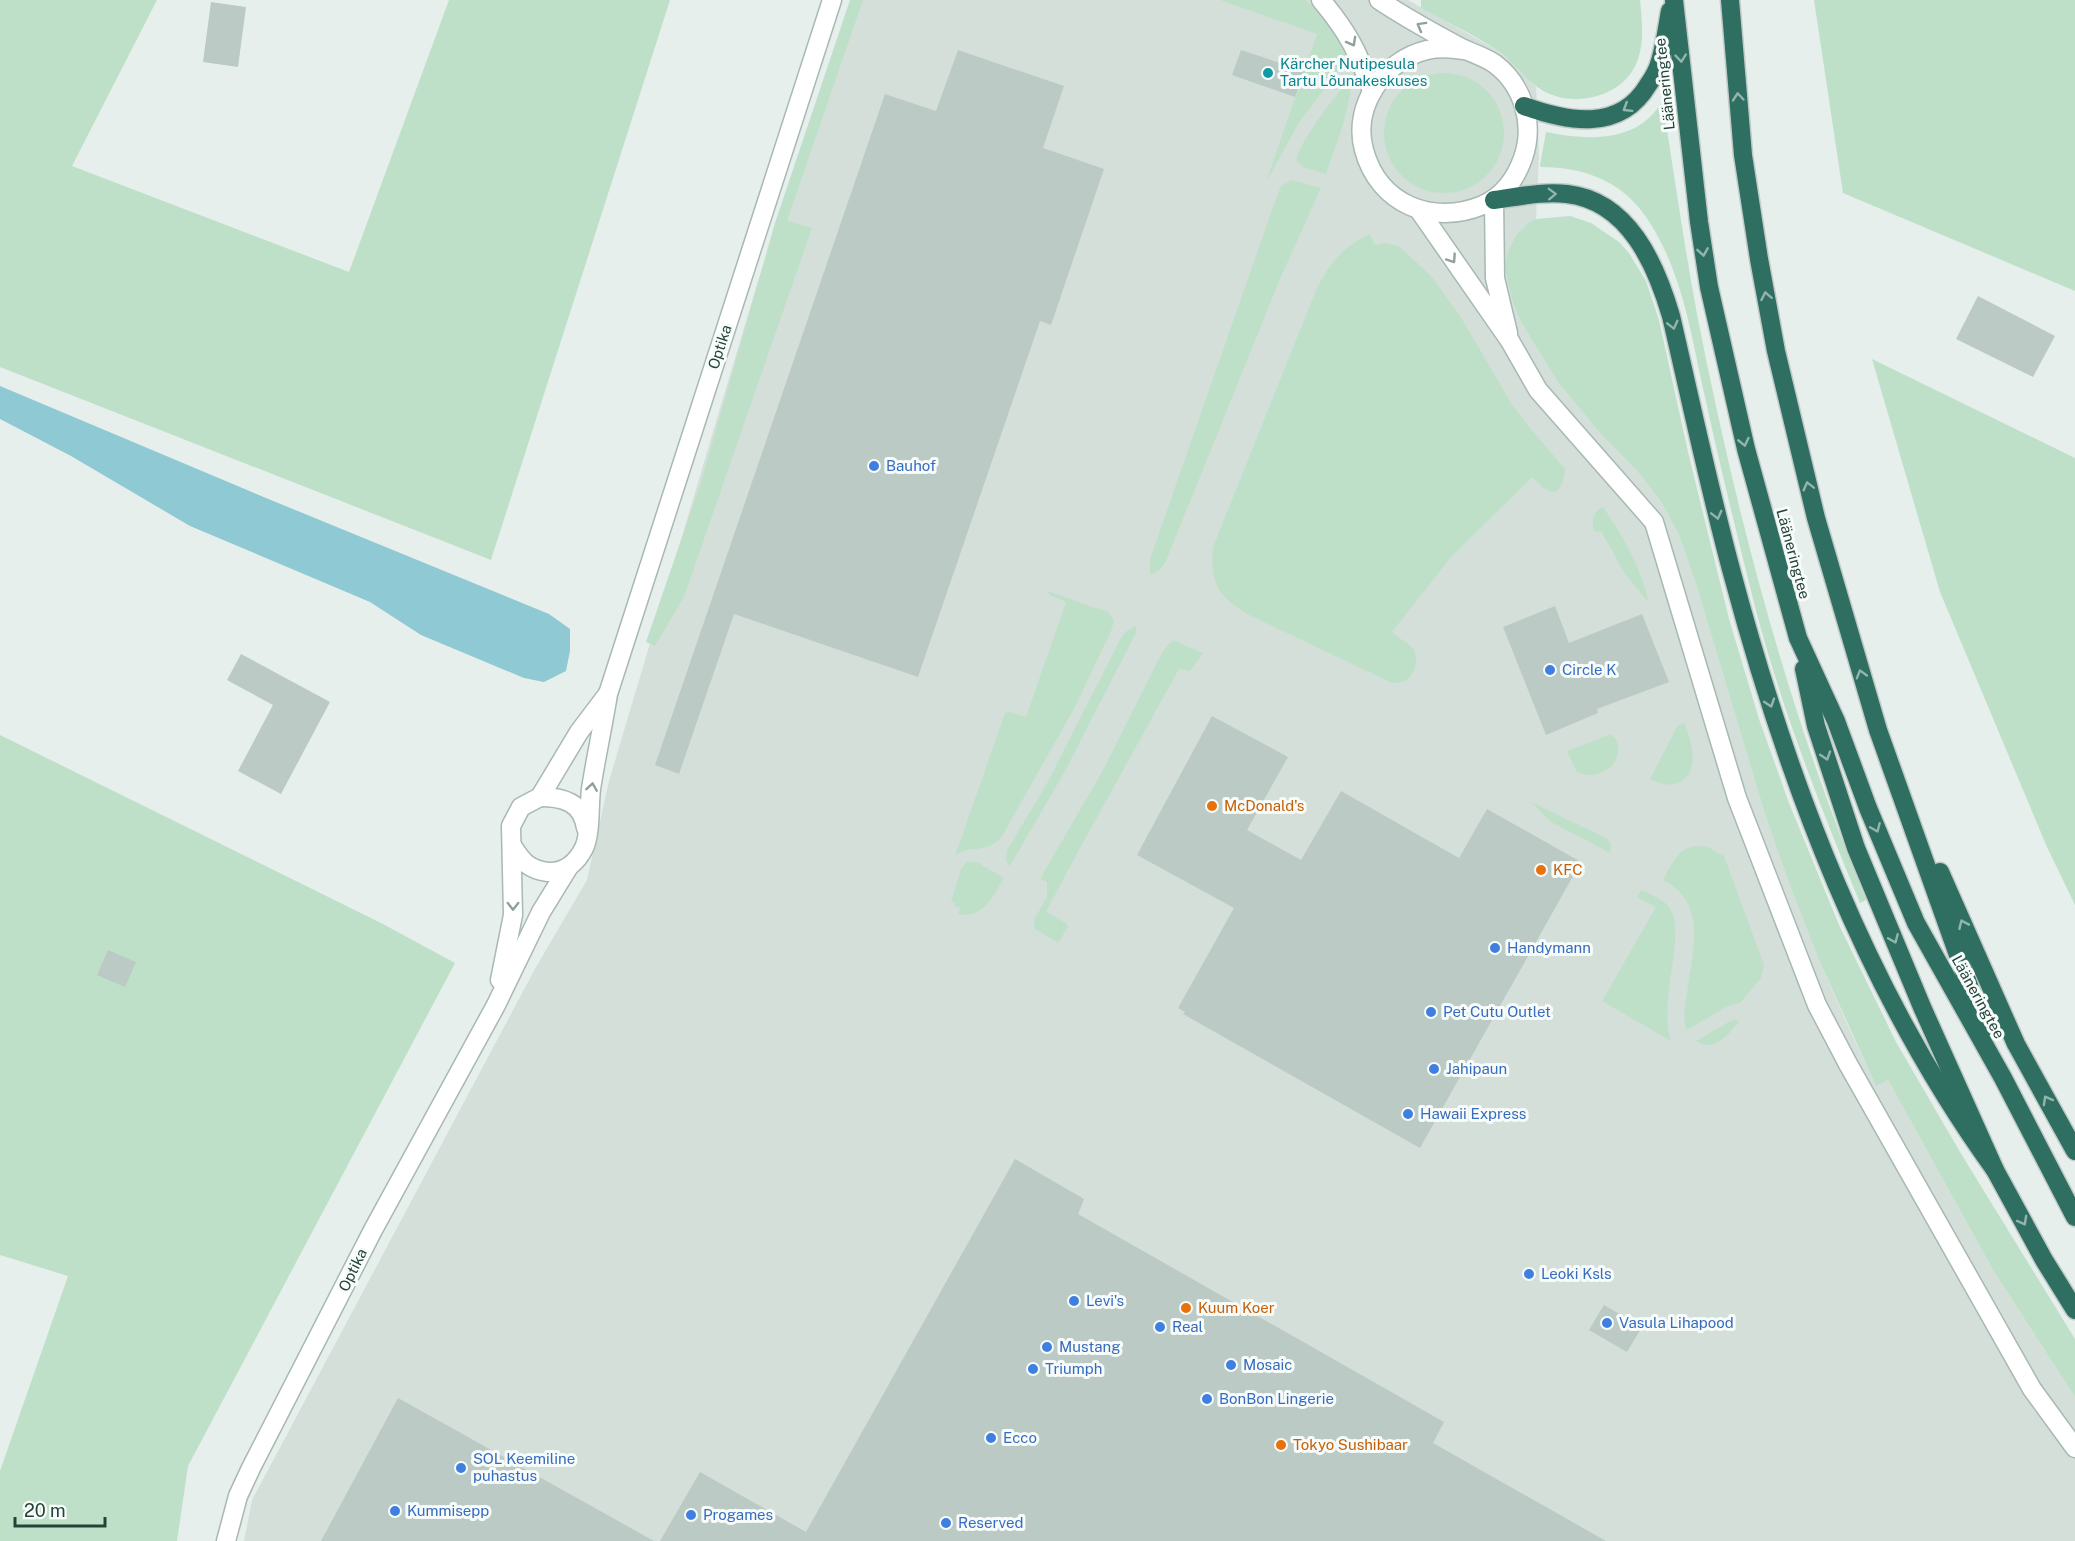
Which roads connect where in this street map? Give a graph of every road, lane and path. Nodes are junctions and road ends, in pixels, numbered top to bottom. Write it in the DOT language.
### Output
graph roads {
  1 [pos="832,0"];
  2 [pos="1321,0"];
  3 [pos="1379,0"];
  4 [pos="1673,0"];
  5 [pos="1730,0"];
  6 [pos="1464,50"];
  7 [pos="1372,91"];
  8 [pos="1524,106"];
  9 [pos="1494,200"];
  10 [pos="1419,210"];
  11 [pos="1510,341"];
  12 [pos="1798,638"];
  13 [pos="608,693"];
  14 [pos="1878,730"];
  15 [pos="540,796"];
  16 [pos="585,845"];
  17 [pos="513,847"];
  18 [pos="568,868"];
  19 [pos="496,1005"];
  20 [pos="2002,1078"];
  21 [pos="2075,1151"];
  22 [pos="1995,1170"];
  23 [pos="2075,1217"];
  24 [pos="2075,1310"];
  25 [pos="2075,1448"];
  26 [pos="226,1541"];
  1 -- 13 [label="street, Optika"];
  2 -- 7 [label="street, one-way"];
  6 -- 3 [label="street, one-way"];
  4 -- 8 [label="highway, one-way"];
  4 -- 12 [label="highway, Lääneringtee, one-way"];
  14 -- 5 [label="highway, Lääneringtee, one-way"];
  6 -- 7 [label="street"];
  6 -- 8 [label="street"];
  7 -- 10 [label="street"];
  8 -- 9 [label="street"];
  9 -- 10 [label="street"];
  9 -- 11 [label="street"];
  9 -- 22 [label="highway, one-way"];
  10 -- 11 [label="street, one-way"];
  11 -- 25 [label="street"];
  12 -- 20 [label="highway, Lääneringtee, one-way"];
  12 -- 22 [label="highway, one-way"];
  13 -- 15 [label="street"];
  16 -- 13 [label="street, one-way"];
  14 -- 20 [label="highway, Lääneringtee"];
  21 -- 14 [label="highway, one-way"];
  15 -- 16 [label="street"];
  15 -- 17 [label="street"];
  16 -- 18 [label="street"];
  17 -- 18 [label="street"];
  17 -- 19 [label="street, Optika, one-way"];
  18 -- 19 [label="street, Optika"];
  19 -- 26 [label="street, Optika"];
  20 -- 23 [label="highway, Lääneringtee"];
  22 -- 24 [label="highway, one-way"];
}
